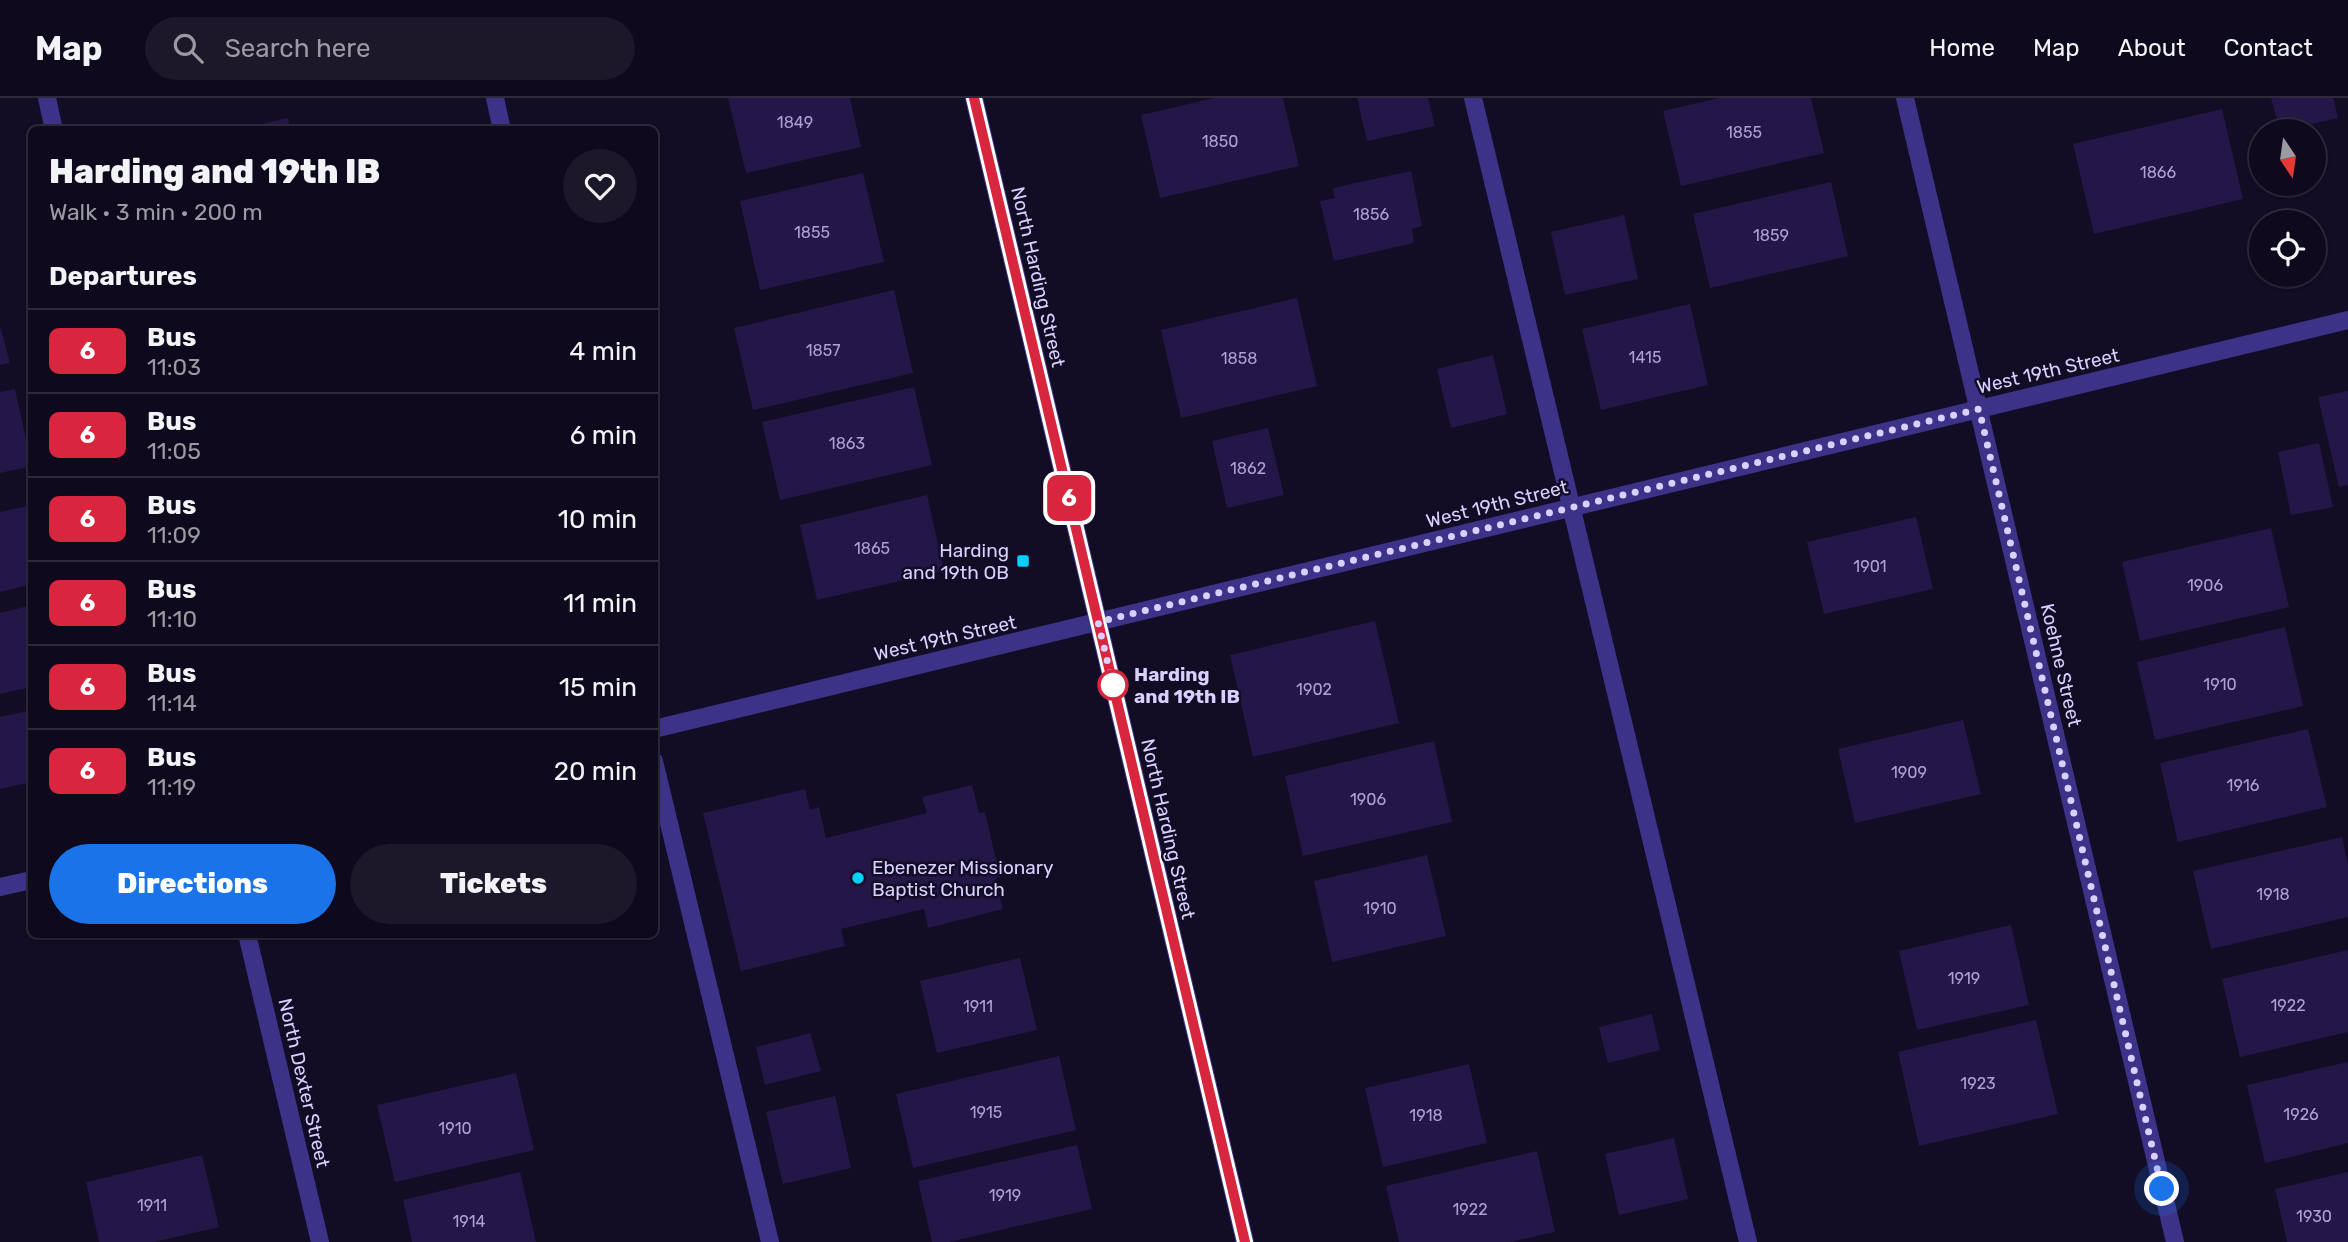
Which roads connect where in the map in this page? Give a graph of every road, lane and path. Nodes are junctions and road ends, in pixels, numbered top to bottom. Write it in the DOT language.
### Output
graph roads {
  1 [pos="47,98"];
  2 [pos="495,98"];
  3 [pos="974,98"];
  4 [pos="1474,98"];
  5 [pos="1905,98"];
  6 [pos="53,126"];
  7 [pos="501,126"];
  8 [pos="2348,320"];
  9 [pos="1979,409"];
  10 [pos="1571,508"];
  11 [pos="1098,622"];
  12 [pos="658,728"];
  13 [pos="658,778"];
  14 [pos="28,881"];
  15 [pos="0,887"];
  16 [pos="248,938"];
  17 [pos="320,1242"];
  18 [pos="770,1242"];
  19 [pos="1245,1242"];
  20 [pos="1748,1242"];
  21 [pos="2175,1242"];
  1 -- 6 [label="street"];
  2 -- 7 [label="street"];
  3 -- 11 [label="street, North Harding Street"];
  4 -- 10 [label="street"];
  5 -- 9 [label="street, Koehne Street"];
  8 -- 9 [label="street, West 19th Street"];
  9 -- 10 [label="street, West 19th Street"];
  9 -- 21 [label="street, Koehne Street"];
  10 -- 11 [label="street, West 19th Street"];
  10 -- 20 [label="street"];
  11 -- 12 [label="street, West 19th Street"];
  11 -- 19 [label="street, North Harding Street"];
  13 -- 18 [label="street"];
  14 -- 15 [label="street"];
  16 -- 17 [label="street, North Dexter Street"];
}
